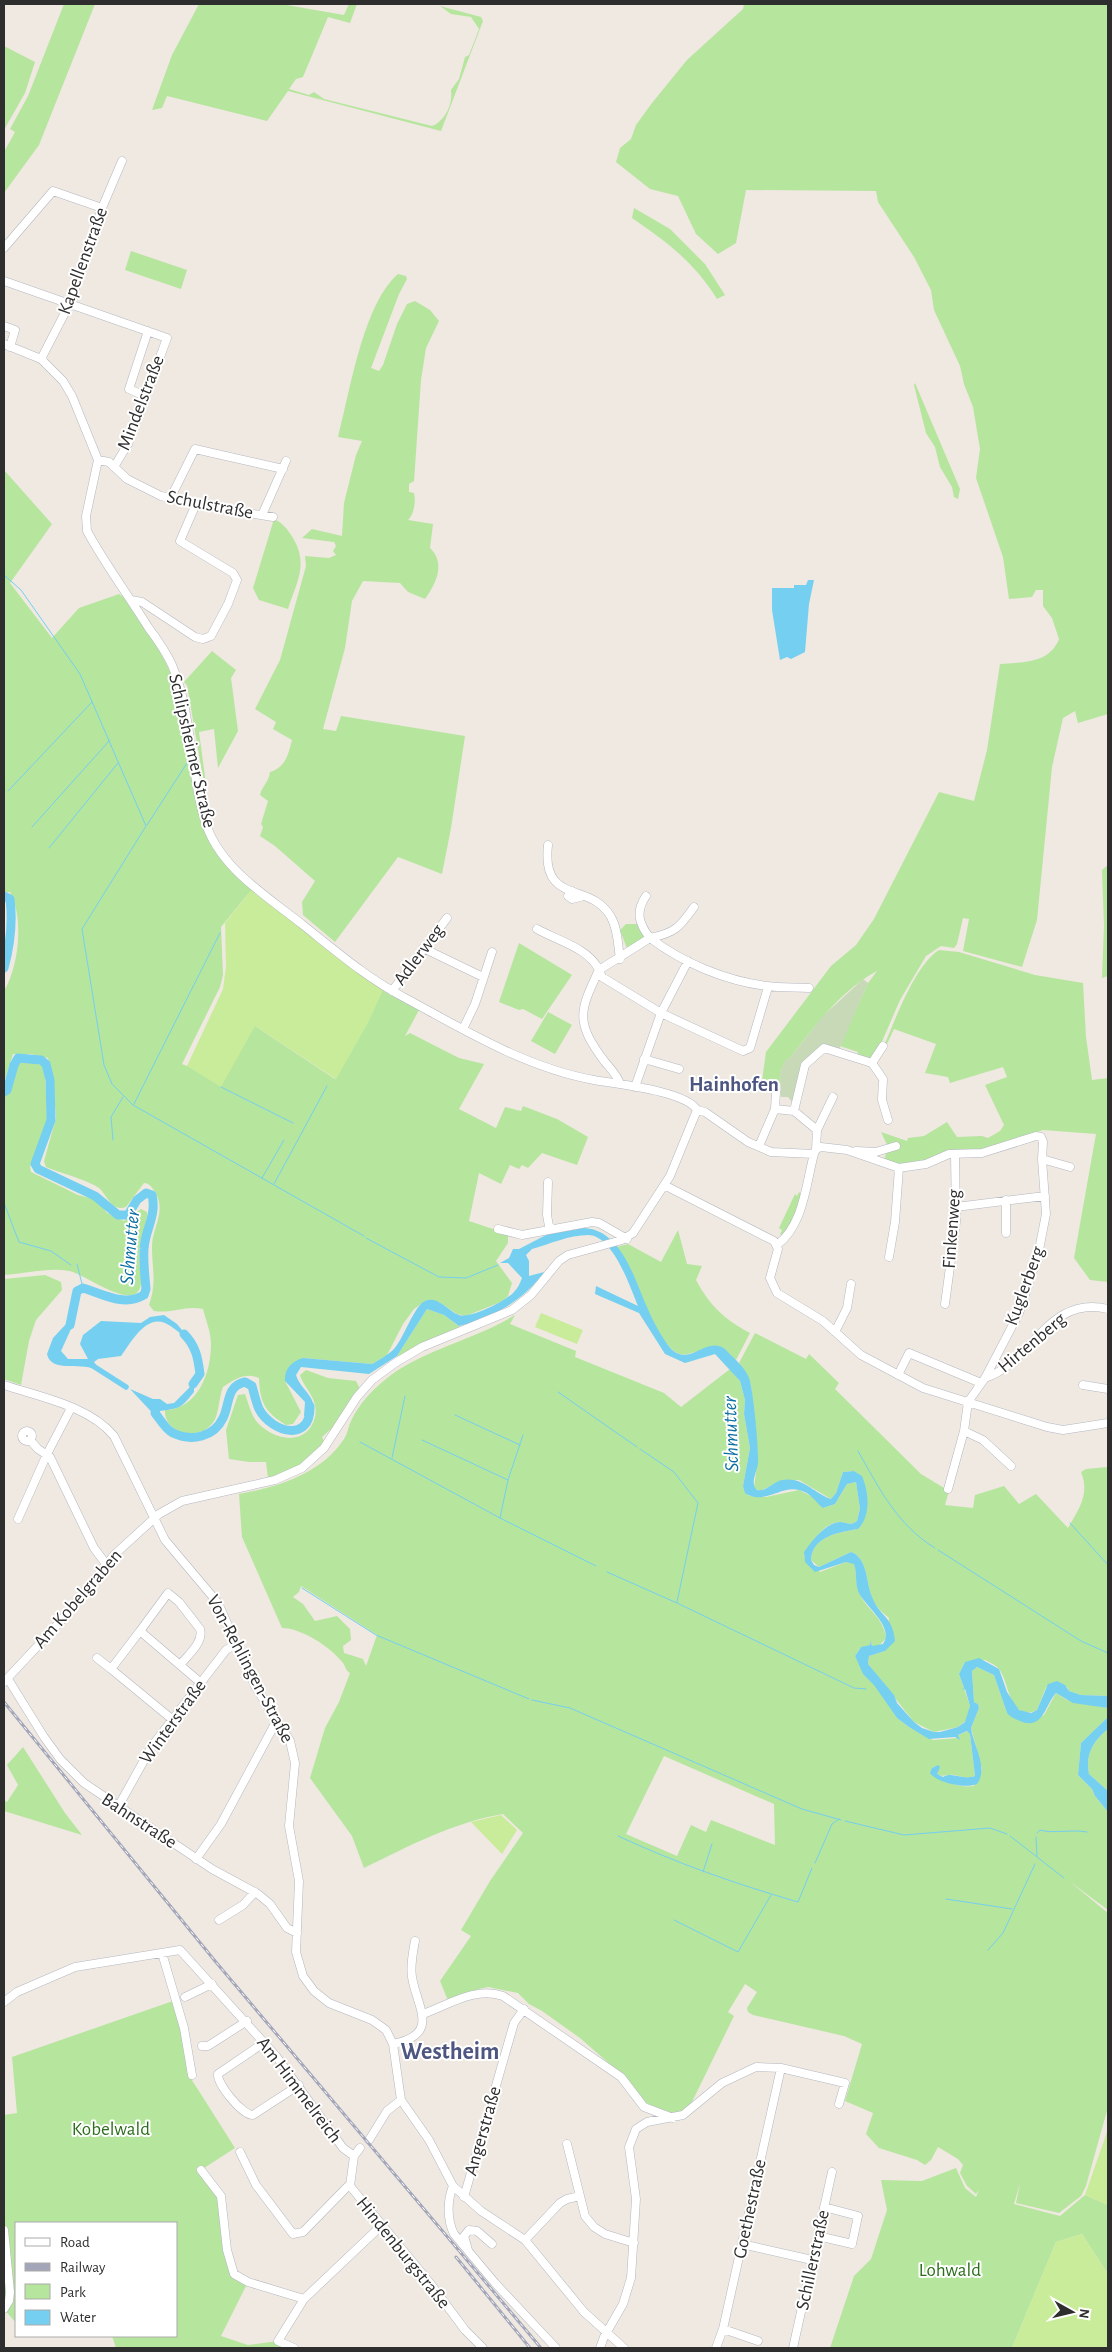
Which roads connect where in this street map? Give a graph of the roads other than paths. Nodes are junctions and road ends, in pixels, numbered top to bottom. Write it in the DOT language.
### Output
graph roads {
  1 [pos="122,162"];
  2 [pos="102,208"];
  3 [pos="4,248"];
  4 [pos="4,281"];
  5 [pos="70,303"];
  6 [pos="4,326"];
  7 [pos="148,331"];
  8 [pos="7,346"];
  9 [pos="41,360"];
  10 [pos="145,396"];
  11 [pos="98,460"];
  12 [pos="114,468"];
  13 [pos="170,499"];
  14 [pos="196,504"];
  15 [pos="262,515"];
  16 [pos="273,517"];
  17 [pos="132,600"];
  18 [pos="548,845"];
  19 [pos="646,896"];
  20 [pos="694,907"];
  21 [pos="447,918"];
  22 [pos="537,929"];
  23 [pos="650,938"];
  24 [pos="423,948"];
  25 [pos="492,952"];
  26 [pos="620,959"];
  27 [pos="688,961"];
  28 [pos="599,970"];
  29 [pos="483,977"];
  30 [pos="768,986"];
  31 [pos="809,988"];
  32 [pos="392,991"];
  33 [pos="661,1013"];
  34 [pos="463,1029"];
  35 [pos="883,1046"];
  36 [pos="644,1059"];
  37 [pos="872,1063"];
  38 [pos="678,1069"];
  39 [pos="620,1084"];
  40 [pos="635,1087"];
  41 [pos="776,1096"];
  42 [pos="833,1097"];
  43 [pos="776,1109"];
  44 [pos="697,1110"];
  45 [pos="794,1111"];
  46 [pos="888,1120"];
  47 [pos="817,1130"];
  48 [pos="759,1146"];
  49 [pos="896,1146"];
  50 [pos="846,1150"];
  51 [pos="815,1151"];
  52 [pos="955,1154"];
  53 [pos="1042,1159"];
  54 [pos="1070,1166"];
  55 [pos="899,1168"];
  56 [pos="548,1182"];
  57 [pos="664,1185"];
  58 [pos="1045,1196"];
  59 [pos="1006,1200"];
  60 [pos="956,1206"];
  61 [pos="552,1228"];
  62 [pos="498,1229"];
  63 [pos="1006,1233"];
  64 [pos="624,1239"];
  65 [pos="778,1245"];
  66 [pos="889,1257"];
  67 [pos="851,1284"];
  68 [pos="945,1304"];
  69 [pos="1108,1309"];
  70 [pos="836,1332"];
  71 [pos="898,1376"];
  72 [pos="983,1381"];
  73 [pos="4,1385"];
  74 [pos="1083,1385"];
  75 [pos="1108,1389"];
  76 [pos="968,1402"];
  77 [pos="71,1408"];
  78 [pos="1108,1423"];
  79 [pos="964,1431"];
  80 [pos="30,1440"];
  81 [pos="46,1454"];
  82 [pos="1011,1466"];
  83 [pos="948,1489"];
  84 [pos="154,1518"];
  85 [pos="18,1519"];
  86 [pos="106,1564"];
  87 [pos="140,1631"];
  88 [pos="236,1644"];
  89 [pos="97,1658"];
  90 [pos="180,1665"];
  91 [pos="112,1669"];
  92 [pos="6,1681"];
  93 [pos="201,1683"];
  94 [pos="172,1720"];
  95 [pos="277,1720"];
  96 [pos="118,1807"];
  97 [pos="196,1859"];
  98 [pos="255,1892"];
  99 [pos="219,1920"];
  100 [pos="297,1932"];
  101 [pos="415,1941"];
  102 [pos="162,1953"];
  103 [pos="212,1984"];
  104 [pos="185,1997"];
  105 [pos="4,2002"];
  106 [pos="524,2009"];
  107 [pos="423,2014"];
  108 [pos="247,2021"];
  109 [pos="265,2042"];
  110 [pos="393,2044"];
  111 [pos="202,2046"];
  112 [pos="780,2068"];
  113 [pos="192,2075"];
  114 [pos="299,2085"];
  115 [pos="401,2100"];
  116 [pos="839,2104"];
  117 [pos="674,2118"];
  118 [pos="369,2140"];
  119 [pos="567,2144"];
  120 [pos="360,2148"];
  121 [pos="240,2152"];
  122 [pos="354,2156"];
  123 [pos="201,2170"];
  124 [pos="832,2172"];
  125 [pos="349,2185"];
  126 [pos="453,2186"];
  127 [pos="580,2196"];
  128 [pos="464,2197"];
  129 [pos="824,2207"];
  130 [pos="382,2225"];
  131 [pos="4,2230"];
  132 [pos="818,2236"];
  133 [pos="525,2240"];
  134 [pos="492,2244"];
  135 [pos="634,2244"];
  136 [pos="742,2244"];
  137 [pos="469,2252"];
  138 [pos="812,2260"];
  139 [pos="304,2299"];
  140 [pos="4,2309"];
  141 [pos="724,2329"];
  142 [pos="606,2333"];
  143 [pos="615,2341"];
  144 [pos="758,2341"];
  145 [pos="294,2348"];
  146 [pos="483,2348"];
  147 [pos="556,2348"];
  148 [pos="600,2348"];
  149 [pos="609,2348"];
  150 [pos="624,2348"];
  151 [pos="716,2348"];
  152 [pos="793,2348"];
  1 -- 2 [label="street, Kapellenstraße"];
  2 -- 3 [label="street"];
  2 -- 5 [label="street, Kapellenstraße"];
  4 -- 5 [label="street"];
  5 -- 7 [label="street"];
  5 -- 9 [label="street, Kapellenstraße"];
  6 -- 8 [label="street"];
  7 -- 10 [label="street"];
  7 -- 10 [label="street, Mindelstraße"];
  8 -- 9 [label="street"];
  9 -- 11 [label="street"];
  10 -- 12 [label="street, Mindelstraße"];
  11 -- 12 [label="street, Schulstraße"];
  11 -- 17 [label="street, Schlipsheimer Straße"];
  12 -- 13 [label="street, Schulstraße"];
  13 -- 14 [label="street, Schulstraße"];
  13 -- 15 [label="street"];
  14 -- 15 [label="street, Schulstraße"];
  14 -- 17 [label="street"];
  15 -- 16 [label="street, Schulstraße"];
  17 -- 32 [label="street, Schlipsheimer Straße"];
  18 -- 26 [label="street"];
  19 -- 23 [label="street"];
  20 -- 23 [label="street"];
  21 -- 24 [label="street, Adlerweg"];
  22 -- 28 [label="street"];
  23 -- 26 [label="street"];
  23 -- 27 [label="street"];
  24 -- 29 [label="street"];
  24 -- 32 [label="street, Adlerweg"];
  25 -- 29 [label="street"];
  26 -- 28 [label="street"];
  27 -- 30 [label="street"];
  27 -- 33 [label="street"];
  28 -- 33 [label="street"];
  28 -- 39 [label="street"];
  29 -- 34 [label="street"];
  30 -- 31 [label="street"];
  30 -- 33 [label="street"];
  32 -- 34 [label="street, Schlipsheimer Straße"];
  33 -- 36 [label="street"];
  34 -- 39 [label="street, Schlipsheimer Straße"];
  35 -- 37 [label="street"];
  36 -- 38 [label="street"];
  36 -- 40 [label="street"];
  37 -- 45 [label="street"];
  37 -- 46 [label="street"];
  39 -- 40 [label="street, Schlipsheimer Straße"];
  40 -- 44 [label="street, Schlipsheimer Straße"];
  41 -- 43 [label="street"];
  42 -- 47 [label="street"];
  43 -- 45 [label="street"];
  43 -- 48 [label="street"];
  44 -- 48 [label="street, Schlipsheimer Straße"];
  44 -- 57 [label="street"];
  45 -- 47 [label="street"];
  47 -- 51 [label="street"];
  48 -- 51 [label="street, Kuglerberg"];
  49 -- 50 [label="street"];
  50 -- 51 [label="street, Kuglerberg"];
  50 -- 55 [label="street, Kuglerberg"];
  51 -- 65 [label="street"];
  52 -- 53 [label="street, Kuglerberg"];
  52 -- 55 [label="street, Kuglerberg"];
  52 -- 60 [label="street, Finkenweg"];
  53 -- 54 [label="street"];
  53 -- 58 [label="street, Kuglerberg"];
  55 -- 66 [label="street"];
  56 -- 61 [label="street"];
  57 -- 64 [label="street"];
  57 -- 65 [label="street"];
  58 -- 59 [label="street"];
  58 -- 72 [label="street, Kuglerberg"];
  59 -- 60 [label="street"];
  59 -- 63 [label="street"];
  60 -- 68 [label="street, Finkenweg"];
  61 -- 62 [label="street"];
  61 -- 64 [label="street"];
  64 -- 84 [label="street, Am Kobelgraben"];
  65 -- 70 [label="street"];
  67 -- 70 [label="street"];
  69 -- 72 [label="street, Hirtenberg"];
  70 -- 71 [label="street"];
  71 -- 72 [label="street"];
  71 -- 76 [label="street"];
  72 -- 76 [label="street, Kuglerberg"];
  73 -- 77 [label="street, Von-Rehlingen-Straße"];
  74 -- 75 [label="street"];
  76 -- 78 [label="street"];
  76 -- 79 [label="street"];
  77 -- 81 [label="street"];
  77 -- 84 [label="street, Von-Rehlingen-Straße"];
  79 -- 82 [label="street"];
  79 -- 83 [label="street"];
  80 -- 81 [label="street"];
  81 -- 85 [label="street"];
  81 -- 86 [label="street"];
  84 -- 86 [label="street, Am Kobelgraben"];
  84 -- 88 [label="street, Von-Rehlingen-Straße"];
  86 -- 92 [label="street, Am Kobelgraben"];
  87 -- 90 [label="street"];
  87 -- 90 [label="street"];
  87 -- 91 [label="street"];
  88 -- 93 [label="street, Winterstraße"];
  88 -- 95 [label="street, Von-Rehlingen-Straße"];
  89 -- 91 [label="street"];
  90 -- 93 [label="street"];
  91 -- 94 [label="street"];
  92 -- 96 [label="street, Bahnstraße"];
  93 -- 94 [label="street, Winterstraße"];
  94 -- 96 [label="street, Winterstraße"];
  95 -- 97 [label="street"];
  95 -- 100 [label="street, Von-Rehlingen-Straße"];
  96 -- 97 [label="street, Bahnstraße"];
  97 -- 98 [label="street, Bahnstraße"];
  98 -- 99 [label="street"];
  98 -- 100 [label="street, Bahnstraße"];
  100 -- 110 [label="street, Von-Rehlingen-Straße"];
  101 -- 107 [label="street"];
  102 -- 103 [label="street, Am Himmelreich"];
  102 -- 105 [label="street, Am Himmelreich"];
  102 -- 113 [label="street"];
  103 -- 104 [label="street"];
  103 -- 108 [label="street, Am Himmelreich"];
  106 -- 107 [label="street"];
  106 -- 117 [label="street"];
  106 -- 128 [label="street, Angerstraße"];
  107 -- 110 [label="street"];
  108 -- 109 [label="street, Am Himmelreich"];
  108 -- 111 [label="street, Am Himmelreich"];
  109 -- 114 [label="street, Am Himmelreich"];
  109 -- 114 [label="street"];
  110 -- 115 [label="street, Von-Rehlingen-Straße"];
  112 -- 116 [label="street"];
  112 -- 117 [label="street"];
  112 -- 136 [label="street, Goethestraße"];
  114 -- 122 [label="street, Am Himmelreich"];
  115 -- 118 [label="street"];
  115 -- 126 [label="street, Von-Rehlingen-Straße"];
  117 -- 135 [label="street"];
  119 -- 127 [label="street"];
  120 -- 122 [label="street, Hindenburgstraße"];
  121 -- 125 [label="street"];
  122 -- 125 [label="street, Hindenburgstraße"];
  123 -- 139 [label="street"];
  124 -- 129 [label="street, Schillerstraße"];
  125 -- 130 [label="street, Hindenburgstraße"];
  126 -- 128 [label="street, Von-Rehlingen-Straße"];
  126 -- 137 [label="street"];
  127 -- 133 [label="street"];
  127 -- 135 [label="street"];
  128 -- 133 [label="street, Von-Rehlingen-Straße"];
  129 -- 132 [label="street, Schillerstraße"];
  129 -- 132 [label="street"];
  130 -- 139 [label="street"];
  130 -- 146 [label="street, Hindenburgstraße"];
  131 -- 140 [label="street"];
  132 -- 138 [label="street, Schillerstraße"];
  133 -- 142 [label="street, Von-Rehlingen-Straße"];
  134 -- 137 [label="street"];
  135 -- 142 [label="street"];
  136 -- 138 [label="street"];
  136 -- 141 [label="street, Goethestraße"];
  137 -- 147 [label="street"];
  138 -- 152 [label="street, Schillerstraße"];
  139 -- 145 [label="street"];
  141 -- 144 [label="street"];
  141 -- 151 [label="street, Goethestraße"];
  142 -- 143 [label="street, Von-Rehlingen-Straße"];
  142 -- 148 [label="street"];
  143 -- 149 [label="street"];
  143 -- 150 [label="street, Von-Rehlingen-Straße"];
}
